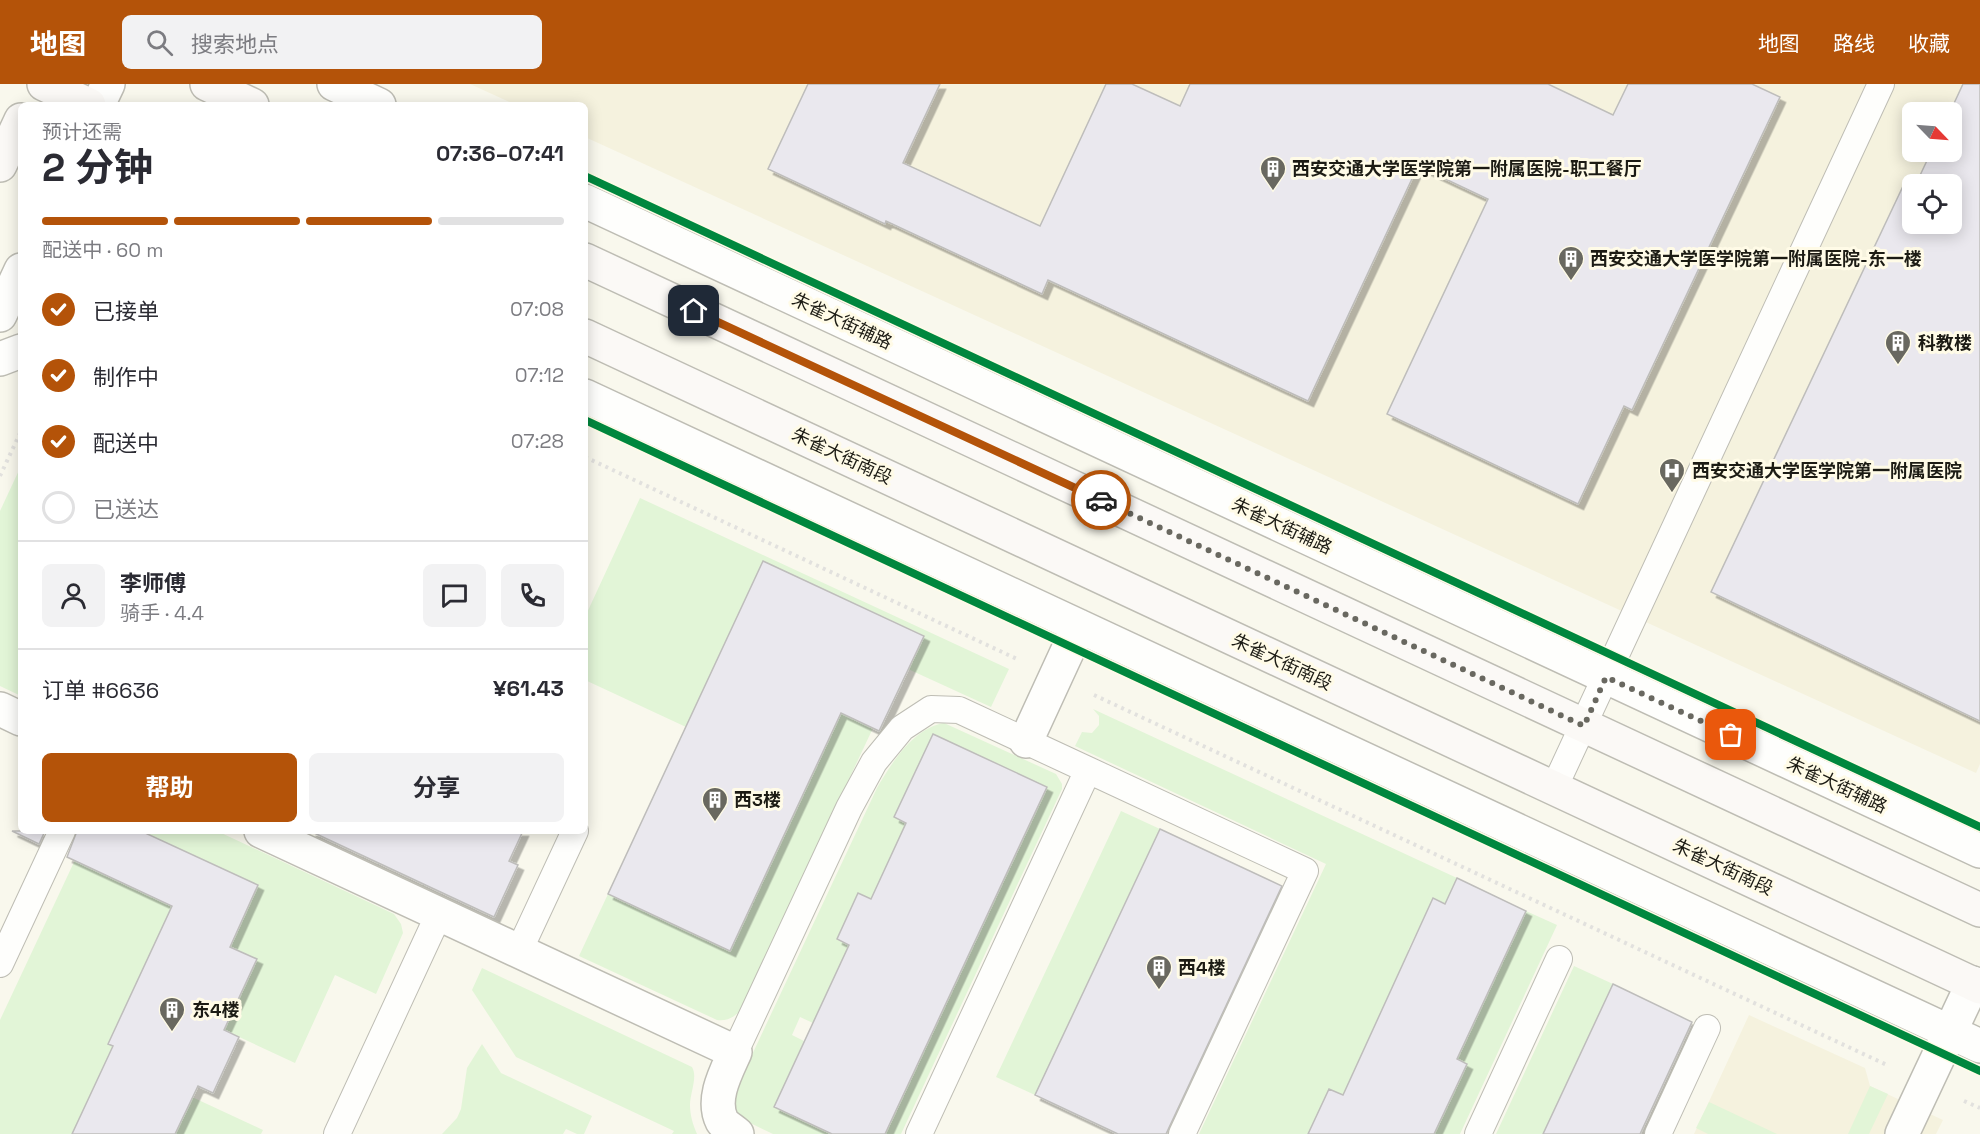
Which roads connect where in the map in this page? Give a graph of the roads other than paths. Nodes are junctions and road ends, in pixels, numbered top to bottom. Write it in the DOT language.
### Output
graph roads {
  1 [pos="38,84"];
  2 [pos="44,84"];
  3 [pos="108,84"];
  4 [pos="207,84"];
  5 [pos="1881,84"];
  6 [pos="28,102"];
  7 [pos="83,102"];
  8 [pos="99,102"];
  9 [pos="246,102"];
  10 [pos="17,122"];
  11 [pos="0,165"];
  12 [pos="588,202"];
  13 [pos="588,261"];
  14 [pos="18,276"];
  15 [pos="0,315"];
  16 [pos="588,337"];
  17 [pos="18,352"];
  18 [pos="0,359"];
  19 [pos="588,397"];
  20 [pos="1079,626"];
  21 [pos="1606,677"];
  22 [pos="0,709"];
  23 [pos="18,718"];
  24 [pos="1584,726"];
  25 [pos="1026,741"];
  26 [pos="1088,770"];
  27 [pos="1554,788"];
  28 [pos="61,834"];
  29 [pos="267,834"];
  30 [pos="573,834"];
  31 [pos="1980,851"];
  32 [pos="1980,910"];
  33 [pos="439,914"];
  34 [pos="519,951"];
  35 [pos="1559,959"];
  36 [pos="0,964"];
  37 [pos="1976,985"];
  38 [pos="1707,1028"];
  39 [pos="1950,1032"];
  40 [pos="1980,1046"];
  41 [pos="735,1052"];
  42 [pos="337,1134"];
  43 [pos="737,1134"];
  44 [pos="919,1134"];
  45 [pos="1182,1134"];
  46 [pos="1478,1134"];
  47 [pos="1658,1134"];
  48 [pos="1902,1134"];
  1 -- 6 [label="main road"];
  2 -- 7 [label="main road"];
  3 -- 8 [label="street"];
  4 -- 9 [label="main road"];
  5 -- 21 [label="lane"];
  10 -- 11 [label="main road"];
  12 -- 21 [label="street, 朱雀大街辅路"];
  13 -- 24 [label="main road"];
  14 -- 15 [label="street"];
  16 -- 27 [label="main road, 朱雀大街南段"];
  17 -- 18 [label="street"];
  19 -- 20 [label="street"];
  20 -- 25 [label="street"];
  20 -- 39 [label="street"];
  21 -- 24 [label="lane"];
  21 -- 31 [label="street, 朱雀大街辅路"];
  22 -- 23 [label="street"];
  24 -- 27 [label="lane"];
  24 -- 32 [label="main road"];
  25 -- 26 [label="lane"];
  25 -- 41 [label="lane"];
  26 -- 44 [label="lane"];
  26 -- 45 [label="lane"];
  27 -- 37 [label="main road, 朱雀大街南段"];
  28 -- 36 [label="lane"];
  29 -- 33 [label="street"];
  30 -- 34 [label="lane"];
  33 -- 34 [label="street"];
  33 -- 42 [label="lane"];
  34 -- 41 [label="street"];
  35 -- 46 [label="lane"];
  37 -- 39 [label="street"];
  38 -- 47 [label="lane"];
  39 -- 40 [label="street"];
  39 -- 48 [label="street"];
  41 -- 43 [label="street"];
}
